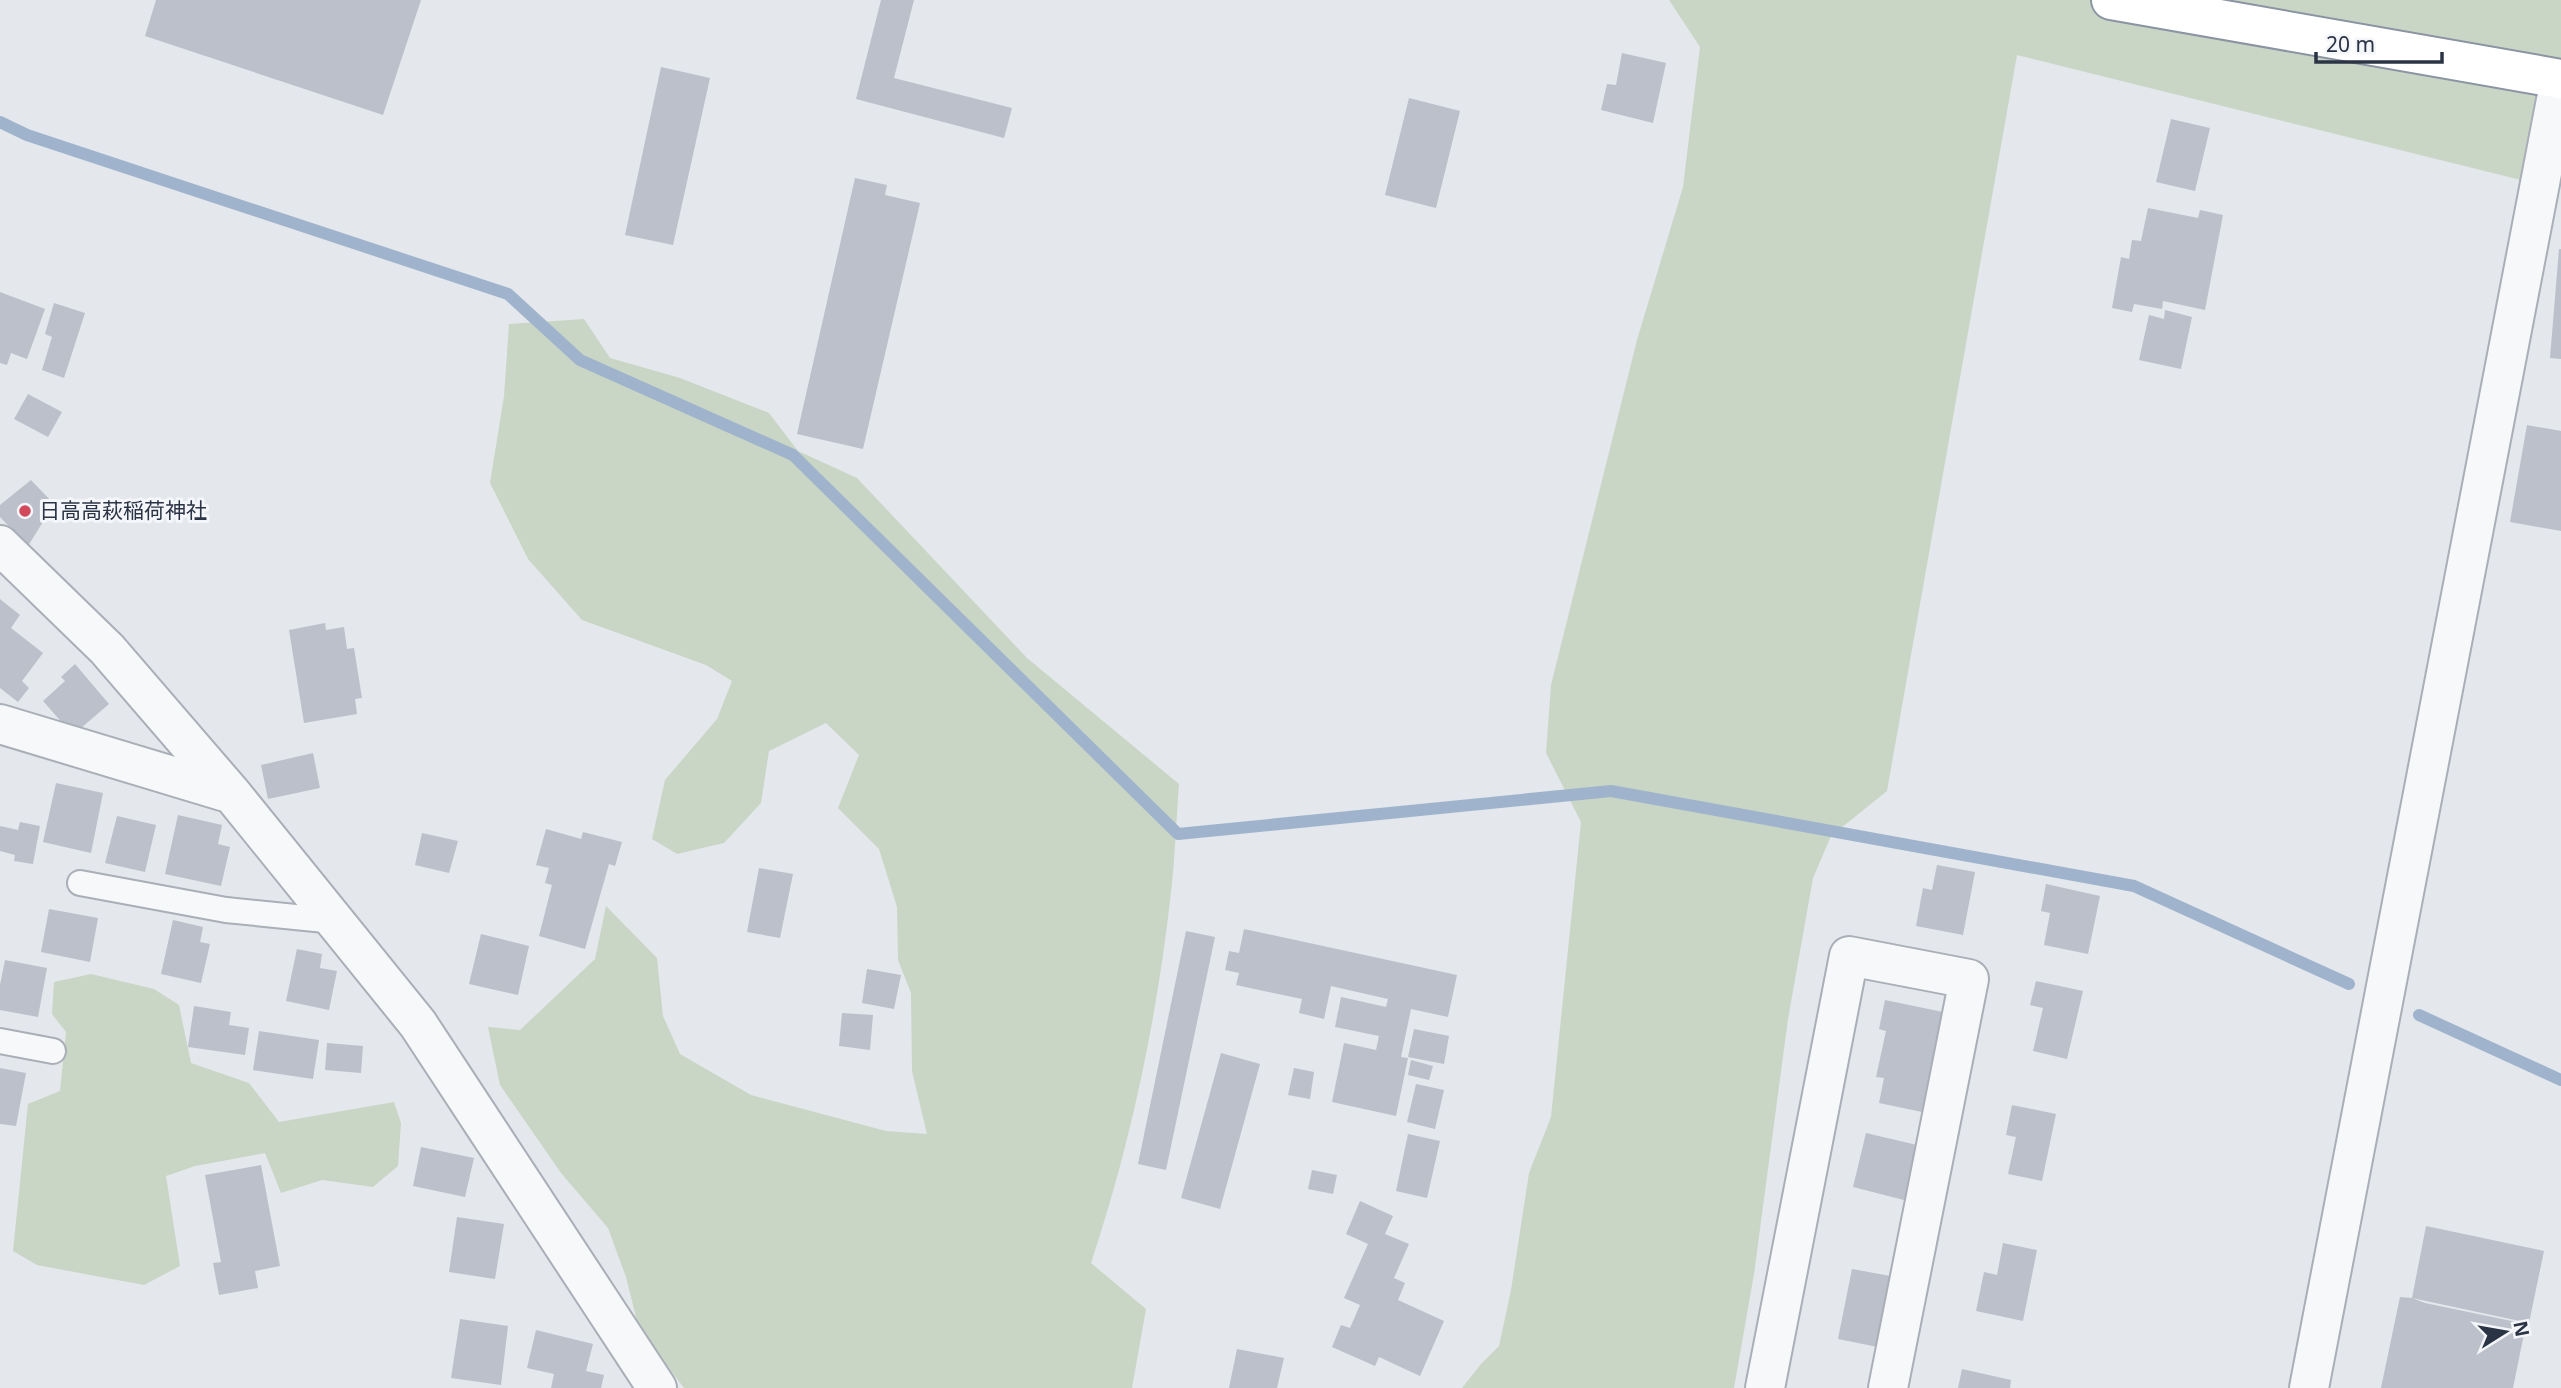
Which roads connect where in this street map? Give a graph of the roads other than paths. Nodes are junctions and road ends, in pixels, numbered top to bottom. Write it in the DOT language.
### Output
graph roads {
  1 [pos="2110,0"];
  2 [pos="2560,79"];
  3 [pos="0,545"];
  4 [pos="0,724"];
  5 [pos="232,794"];
  6 [pos="80,883"];
  7 [pos="335,921"];
  8 [pos="0,1041"];
  9 [pos="53,1051"];
  10 [pos="657,1388"];
  11 [pos="1765,1388"];
  12 [pos="1888,1388"];
  13 [pos="2309,1388"];
  1 -- 2 [label="highway"];
  2 -- 13 [label="street"];
  3 -- 5 [label="street"];
  4 -- 5 [label="street"];
  5 -- 7 [label="street"];
  6 -- 7 [label="lane"];
  7 -- 10 [label="street"];
  8 -- 9 [label="lane"];
  11 -- 12 [label="street"];
}
